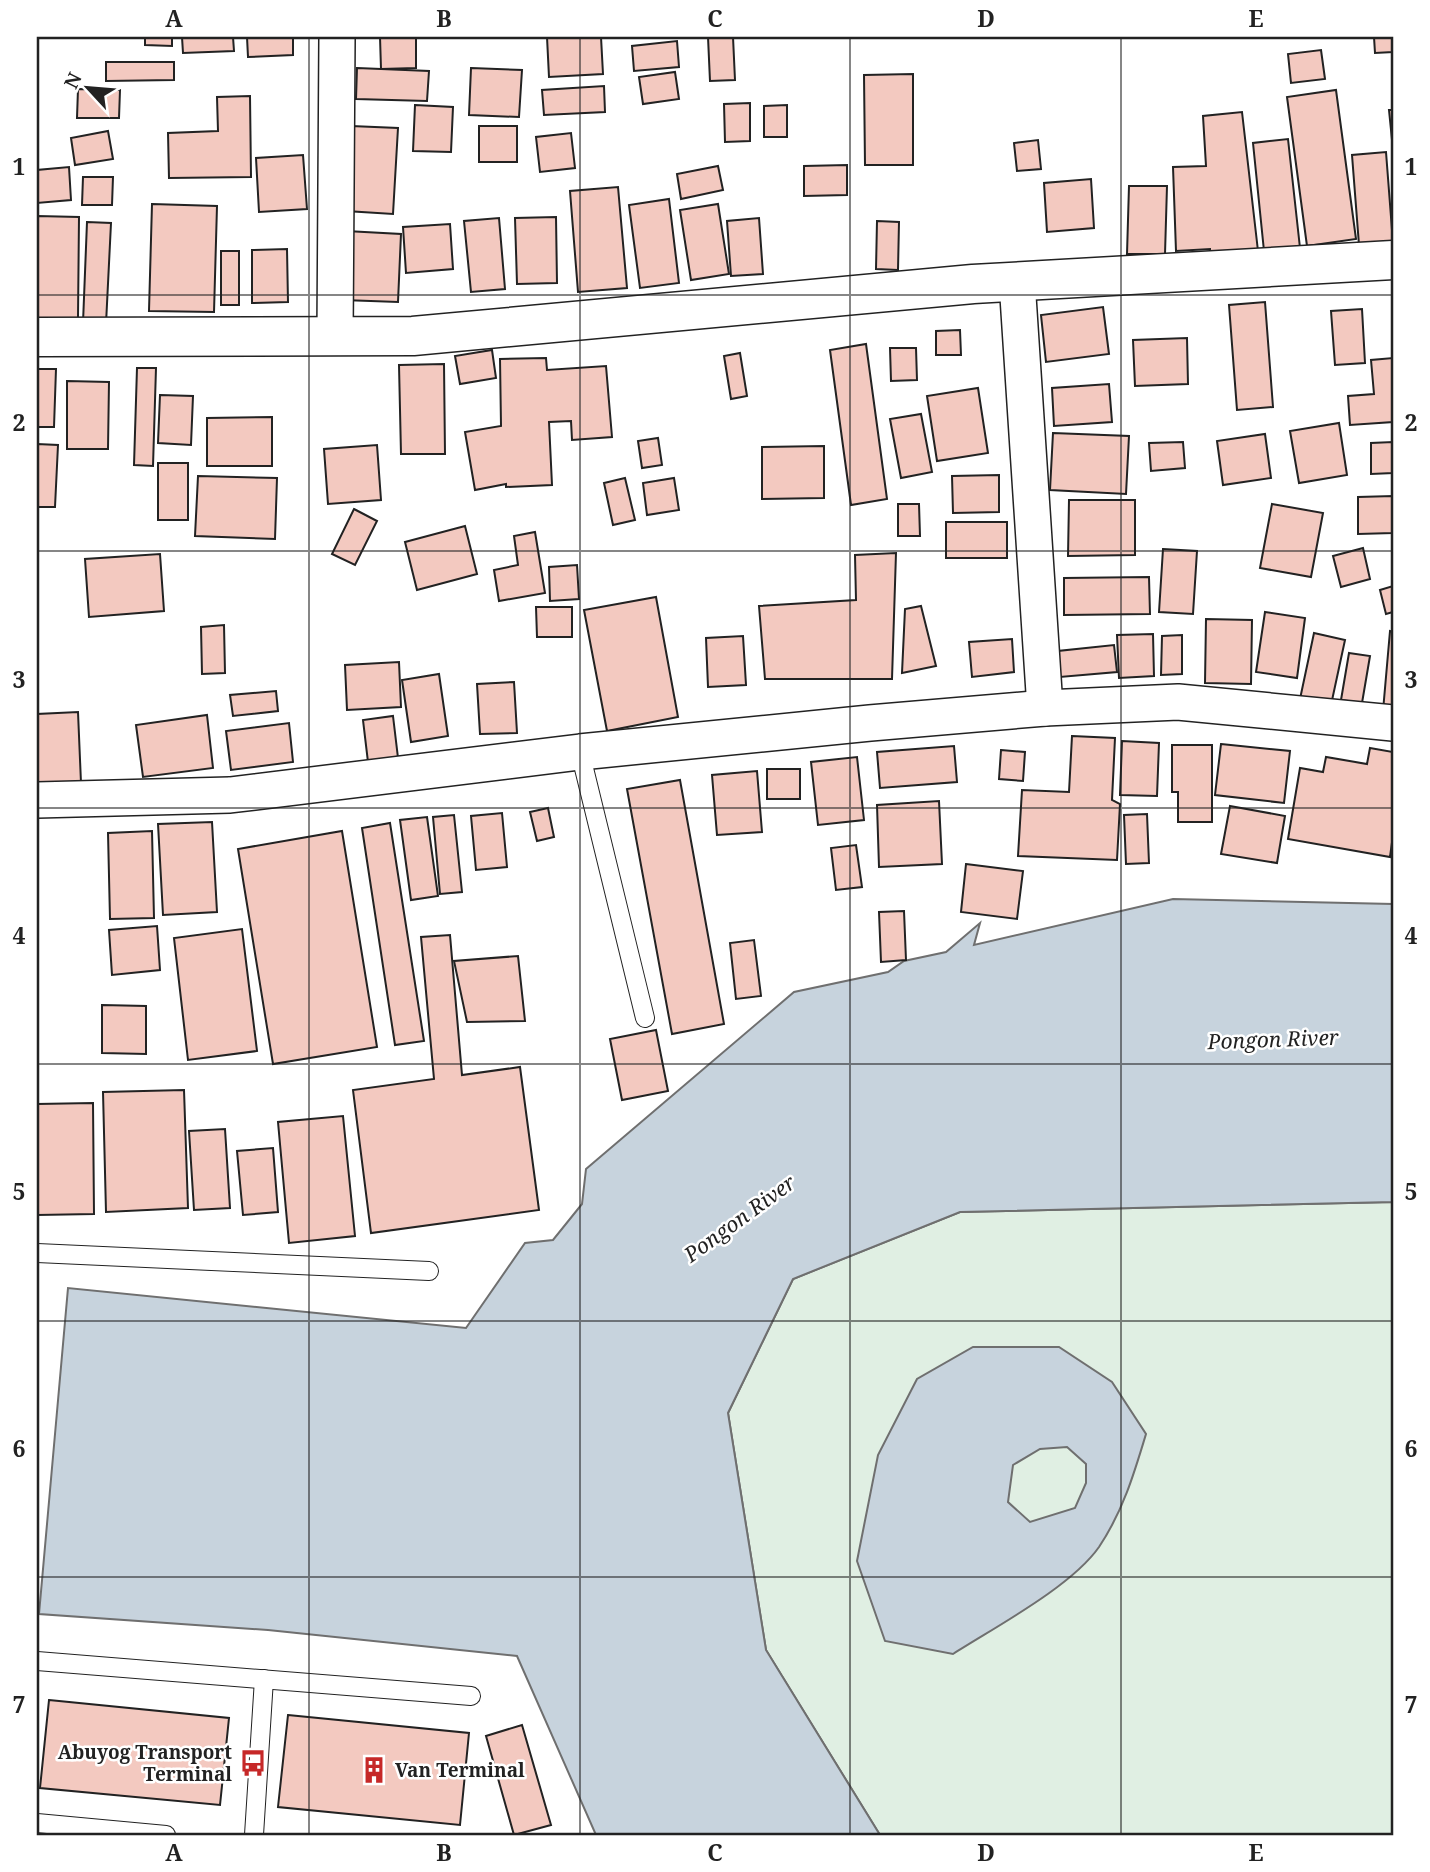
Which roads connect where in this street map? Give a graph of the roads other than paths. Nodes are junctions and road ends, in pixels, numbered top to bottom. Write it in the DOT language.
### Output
graph roads {
  1 [pos="337,37"];
  2 [pos="1393,260"];
  3 [pos="1017,281"];
  4 [pos="335,336"];
  5 [pos="37,337"];
  6 [pos="1045,708"];
  7 [pos="1393,723"];
  8 [pos="580,752"];
  9 [pos="37,800"];
  10 [pos="645,1018"];
  11 [pos="37,1253"];
  12 [pos="429,1271"];
  13 [pos="37,1661"];
  14 [pos="264,1679"];
  15 [pos="471,1696"];
  16 [pos="37,1824"];
  17 [pos="166,1835"];
  18 [pos="254,1835"];
  1 -- 4 [label="street"];
  2 -- 3 [label="street"];
  3 -- 4 [label="street"];
  3 -- 6 [label="street"];
  4 -- 5 [label="street"];
  6 -- 7 [label="street"];
  6 -- 8 [label="street"];
  8 -- 9 [label="street"];
  8 -- 10 [label="lane"];
  11 -- 12 [label="lane"];
  13 -- 14 [label="lane"];
  14 -- 15 [label="lane"];
  14 -- 18 [label="lane"];
  16 -- 17 [label="lane"];
}
